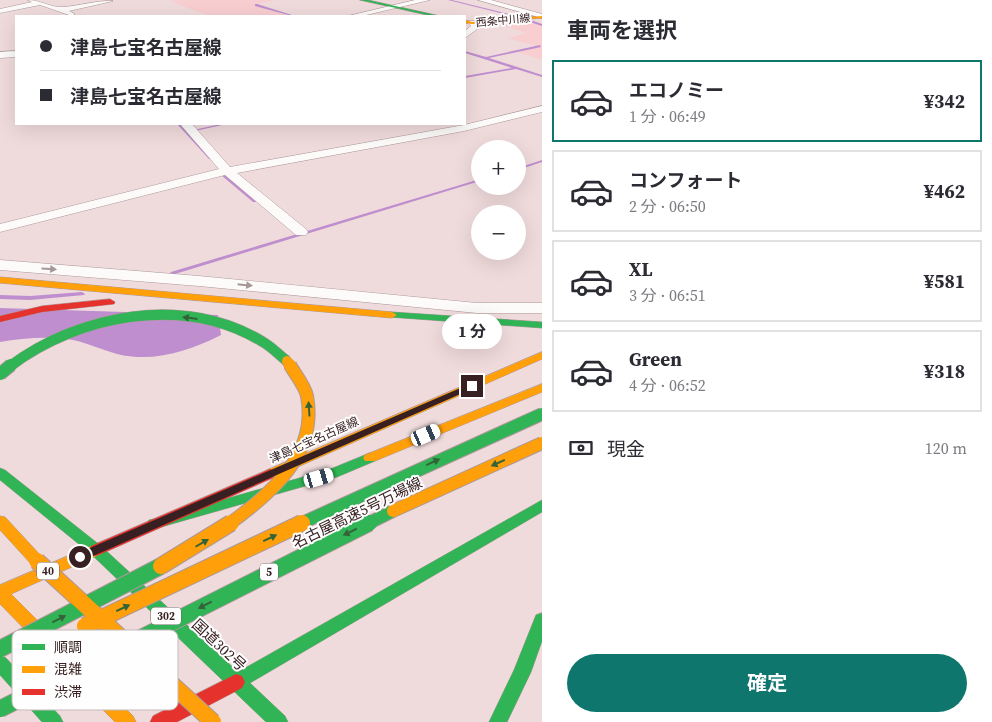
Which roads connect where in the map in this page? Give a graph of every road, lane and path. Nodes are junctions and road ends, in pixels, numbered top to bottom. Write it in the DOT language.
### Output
graph roads {
  1 [pos="106,0"];
  2 [pos="362,0"];
  3 [pos="426,0"];
  4 [pos="482,0"];
  5 [pos="36,2"];
  6 [pos="394,8"];
  7 [pos="60,10"];
  8 [pos="0,11"];
  9 [pos="74,15"];
  10 [pos="357,15"];
  11 [pos="432,15"];
  12 [pos="542,16"];
  13 [pos="469,22"];
  14 [pos="466,35"];
  15 [pos="15,54"];
  16 [pos="0,55"];
  17 [pos="542,109"];
  18 [pos="187,125"];
  19 [pos="227,171"];
  20 [pos="0,228"];
  21 [pos="301,232"];
  22 [pos="0,265"];
  23 [pos="0,280"];
  24 [pos="259,303"];
  25 [pos="542,308"];
  26 [pos="0,319"];
  27 [pos="542,325"];
  28 [pos="542,355"];
  29 [pos="0,374"];
  30 [pos="542,388"];
  31 [pos="542,414"];
  32 [pos="542,443"];
  33 [pos="0,473"];
  34 [pos="542,505"];
  35 [pos="0,520"];
  36 [pos="154,524"];
  37 [pos="96,550"];
  38 [pos="0,593"];
  39 [pos="542,620"];
  40 [pos="36,630"];
  41 [pos="37,630"];
  42 [pos="75,630"];
  43 [pos="112,630"];
  44 [pos="157,630"];
  45 [pos="12,643"];
  46 [pos="0,649"];
  47 [pos="3,664"];
  48 [pos="12,674"];
  49 [pos="236,682"];
  50 [pos="178,690"];
  51 [pos="12,703"];
  52 [pos="0,709"];
  53 [pos="43,710"];
  54 [pos="115,710"];
  55 [pos="54,722"];
  56 [pos="127,722"];
  57 [pos="159,722"];
  58 [pos="213,722"];
  59 [pos="279,722"];
  60 [pos="498,722"];
  1 -- 7 [label="street"];
  2 -- 6 [label="main road"];
  3 -- 6 [label="street"];
  4 -- 12 [label="street"];
  5 -- 7 [label="street"];
  5 -- 8 [label="street"];
  6 -- 10 [label="street"];
  6 -- 11 [label="main road"];
  7 -- 9 [label="street"];
  12 -- 13 [label="main road, 西条中川線"];
  13 -- 14 [label="street"];
  15 -- 16 [label="street"];
  17 -- 19 [label="street"];
  18 -- 19 [label="street"];
  19 -- 20 [label="street"];
  19 -- 21 [label="street"];
  22 -- 25 [label="street, one-way"];
  23 -- 24 [label="main road"];
  24 -- 26 [label="main road"];
  24 -- 27 [label="main road"];
  28 -- 36 [label="main road, 津島七宝名古屋線"];
  41 -- 29 [label="main road, one-way, bridge"];
  30 -- 36 [label="main road"];
  42 -- 31 [label="main road, 名古屋高速5号万場線, one-way, bridge"];
  32 -- 44 [label="main road, 名古屋高速5号万場線 / 5, one-way, bridge"];
  33 -- 37 [label="main road, 国道302号 / 302"];
  34 -- 49 [label="main road"];
  35 -- 43 [label="main road, bridge"];
  36 -- 37 [label="main road, 津島七宝名古屋線"];
  37 -- 38 [label="main road, 40"];
  37 -- 49 [label="main road, 国道302号 / 302"];
  38 -- 40 [label="main road, bridge"];
  39 -- 60 [label="main road"];
  46 -- 45 [label="main road, one-way, bridge"];
  47 -- 48 [label="main road"];
  49 -- 57 [label="main road"];
  49 -- 59 [label="main road, 国道302号 / 302"];
  50 -- 58 [label="main road, bridge"];
  51 -- 52 [label="main road, 名古屋高速5号万場線 / 5, one-way, bridge"];
  53 -- 55 [label="main road"];
  54 -- 56 [label="main road, bridge"];
}
